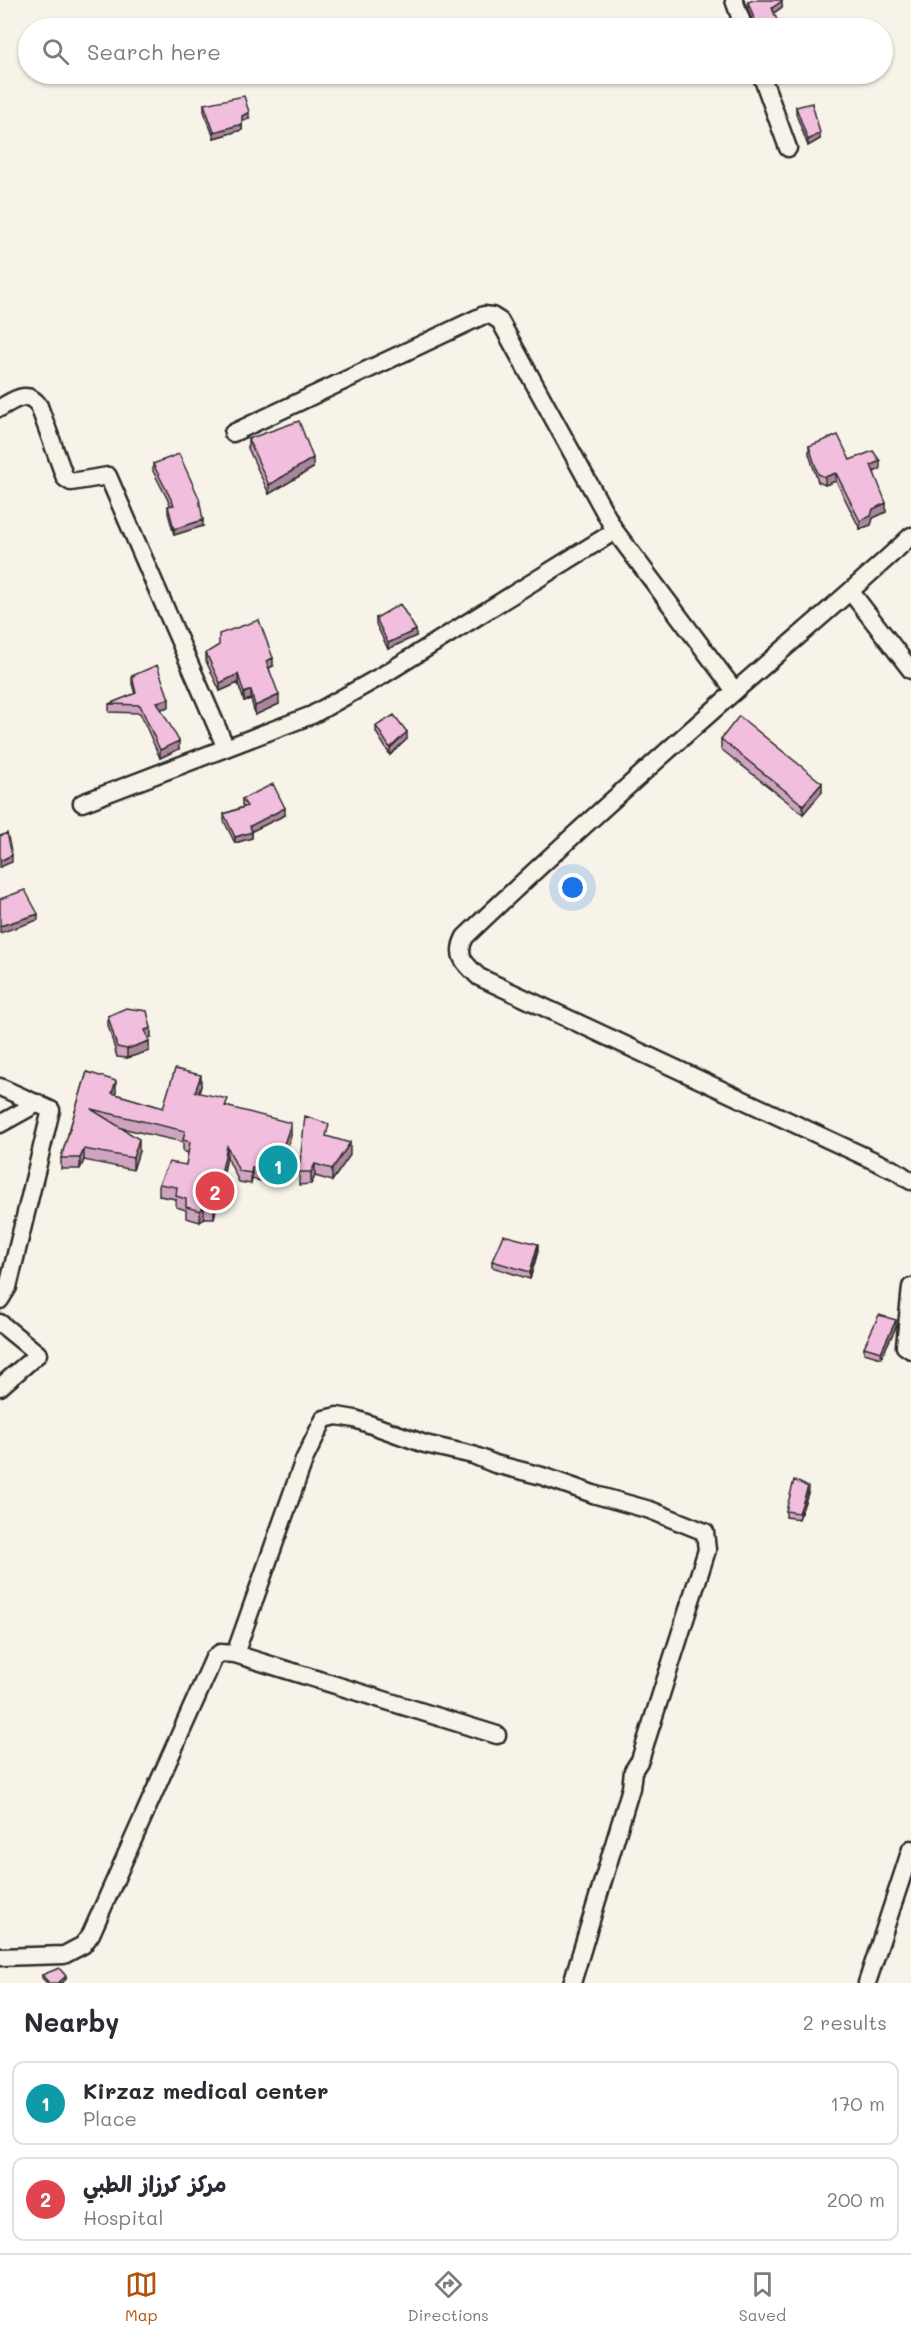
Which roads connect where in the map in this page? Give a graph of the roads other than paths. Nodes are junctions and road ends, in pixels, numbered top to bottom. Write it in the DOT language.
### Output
graph roads {
  1 [pos="734,0"];
  2 [pos="740,18"];
  3 [pos="765,84"];
  4 [pos="789,148"];
  5 [pos="0,408"];
  6 [pos="233,433"];
  7 [pos="615,531"];
  8 [pos="911,536"];
  9 [pos="851,592"];
  10 [pos="911,670"];
  11 [pos="735,691"];
  12 [pos="226,748"];
  13 [pos="82,803"];
  14 [pos="0,1087"];
  15 [pos="38,1103"];
  16 [pos="0,1124"];
  17 [pos="911,1181"];
  18 [pos="911,1287"];
  19 [pos="0,1300"];
  20 [pos="0,1323"];
  21 [pos="911,1350"];
  22 [pos="0,1386"];
  23 [pos="235,1654"];
  24 [pos="497,1735"];
  25 [pos="911,1849"];
  26 [pos="0,1957"];
  27 [pos="572,1983"];
  28 [pos="867,1983"];
  1 -- 2 [label="street"];
  3 -- 4 [label="street"];
  5 -- 12 [label="street"];
  6 -- 7 [label="street"];
  7 -- 11 [label="street"];
  7 -- 12 [label="street"];
  8 -- 9 [label="street"];
  9 -- 10 [label="street"];
  9 -- 11 [label="street"];
  11 -- 17 [label="street"];
  12 -- 13 [label="street"];
  14 -- 15 [label="street"];
  15 -- 16 [label="street"];
  15 -- 19 [label="street"];
  18 -- 21 [label="street"];
  20 -- 22 [label="street"];
  23 -- 24 [label="street"];
  23 -- 26 [label="street"];
  23 -- 27 [label="street"];
  25 -- 28 [label="street"];
}
